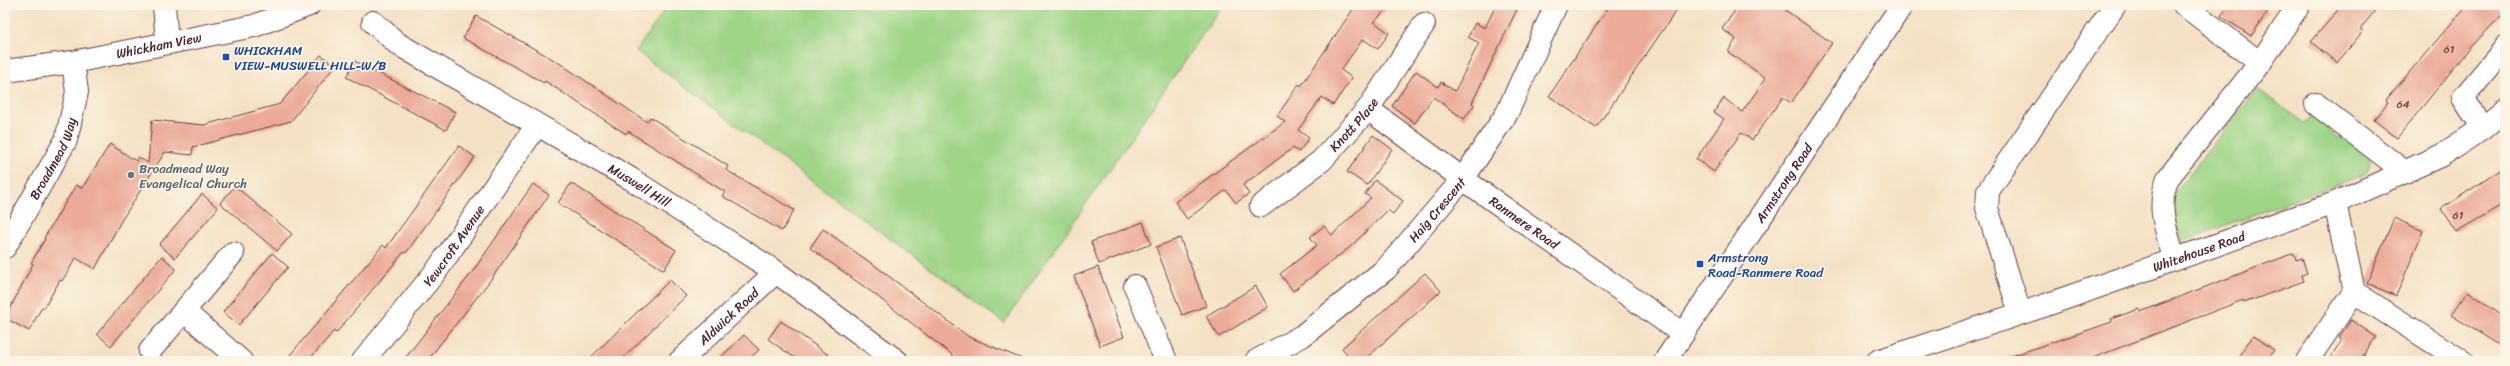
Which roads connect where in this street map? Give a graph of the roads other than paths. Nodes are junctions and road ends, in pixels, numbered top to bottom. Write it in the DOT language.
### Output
graph roads {
  1 [pos="164,5"];
  2 [pos="309,5"];
  3 [pos="1556,5"];
  4 [pos="1902,5"];
  5 [pos="2115,5"];
  6 [pos="2184,5"];
  7 [pos="2299,5"];
  8 [pos="373,22"];
  9 [pos="1424,24"];
  10 [pos="167,43"];
  11 [pos="2505,48"];
  12 [pos="73,62"];
  13 [pos="2260,64"];
  14 [pos="5,71"];
  15 [pos="2316,104"];
  16 [pos="1368,109"];
  17 [pos="2505,110"];
  18 [pos="537,125"];
  19 [pos="2483,128"];
  20 [pos="2405,172"];
  21 [pos="1463,179"];
  22 [pos="2335,203"];
  23 [pos="1261,206"];
  24 [pos="5,247"];
  25 [pos="233,252"];
  26 [pos="2174,258"];
  27 [pos="776,272"];
  28 [pos="1135,286"];
  29 [pos="2354,292"];
  30 [pos="184,311"];
  31 [pos="2020,313"];
  32 [pos="1683,334"];
  33 [pos="150,351"];
  34 [pos="241,361"];
  35 [pos="363,361"];
  36 [pos="680,361"];
  37 [pos="897,361"];
  38 [pos="1166,361"];
  39 [pos="1256,361"];
  40 [pos="1665,361"];
  41 [pos="1878,361"];
  42 [pos="2307,361"];
  43 [pos="2462,361"];
  1 -- 10 [label="street"];
  2 -- 10 [label="street, Whickham View"];
  3 -- 21 [label="street, Haig Crescent"];
  4 -- 32 [label="street, Armstrong Road"];
  5 -- 31 [label="street"];
  6 -- 13 [label="street"];
  7 -- 13 [label="street"];
  8 -- 18 [label="street, Muswell Hill"];
  9 -- 16 [label="street, Knott Place"];
  10 -- 12 [label="street, Whickham View"];
  11 -- 19 [label="street"];
  12 -- 14 [label="street, Whickham View"];
  12 -- 24 [label="street, Broadmead Way"];
  13 -- 26 [label="street"];
  15 -- 20 [label="street"];
  16 -- 21 [label="street, Ranmere Road"];
  16 -- 23 [label="street, Knott Place"];
  17 -- 19 [label="street, Whitehouse Road"];
  18 -- 27 [label="street, Muswell Hill"];
  18 -- 35 [label="street, Yewcroft Avenue"];
  19 -- 20 [label="street, Whitehouse Road"];
  20 -- 22 [label="street, Whitehouse Road"];
  21 -- 32 [label="street, Ranmere Road"];
  21 -- 39 [label="street, Haig Crescent"];
  22 -- 26 [label="street, Whitehouse Road"];
  22 -- 29 [label="street"];
  25 -- 30 [label="street"];
  26 -- 31 [label="street, Whitehouse Road"];
  27 -- 36 [label="street, Aldwick Road"];
  27 -- 37 [label="street, Muswell Hill"];
  28 -- 38 [label="street"];
  29 -- 42 [label="street"];
  29 -- 43 [label="street"];
  30 -- 33 [label="street"];
  30 -- 34 [label="street"];
  31 -- 41 [label="street, Whitehouse Road"];
  32 -- 40 [label="street, Armstrong Road"];
}
